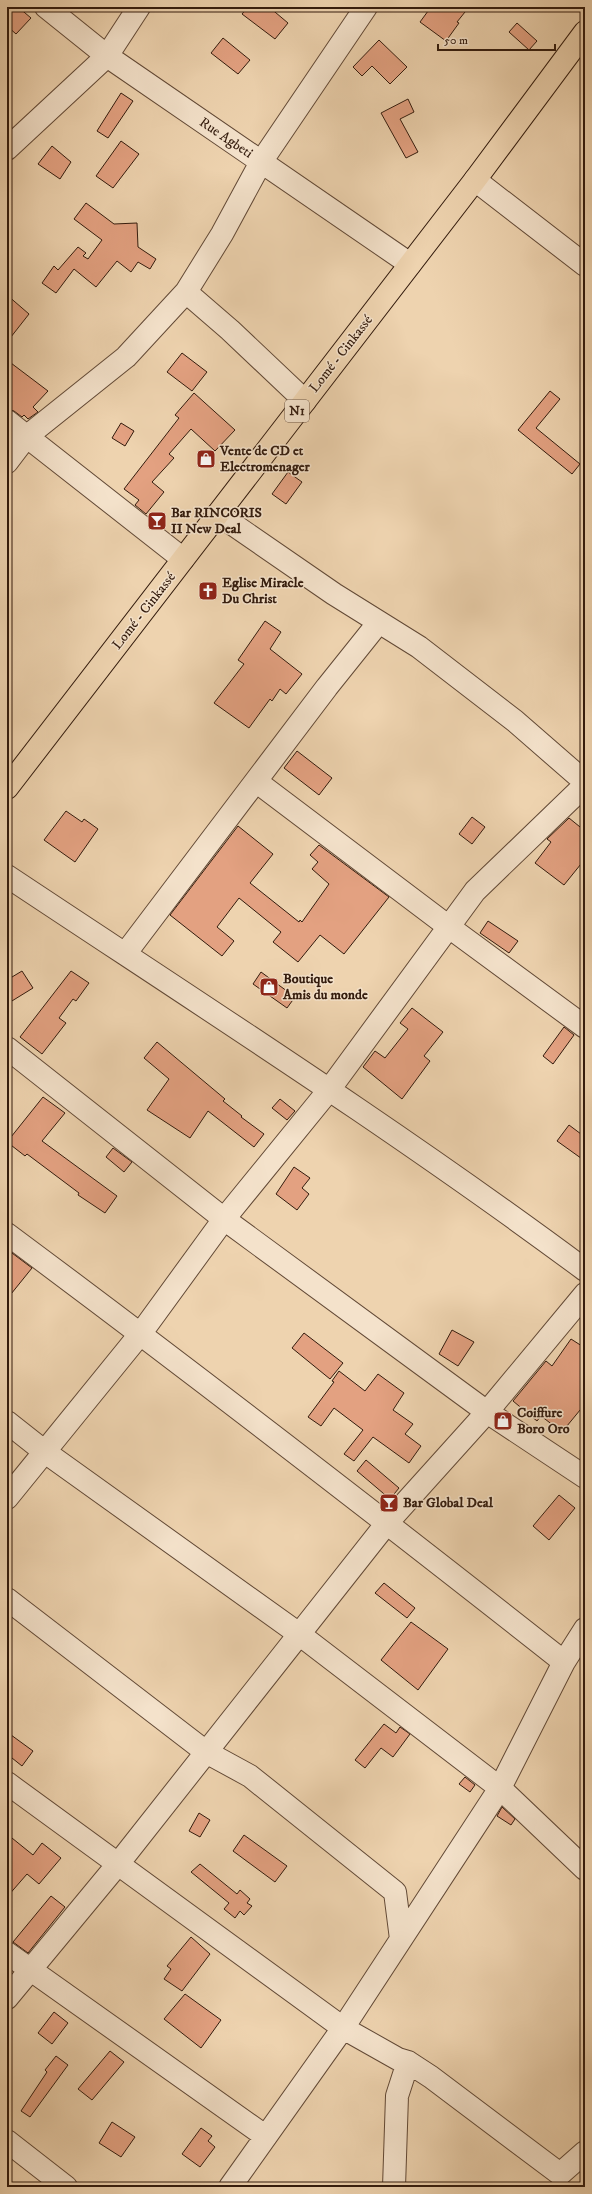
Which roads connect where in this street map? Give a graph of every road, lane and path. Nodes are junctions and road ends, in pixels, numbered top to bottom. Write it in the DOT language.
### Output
graph roads {
  1 [pos="46,7"];
  2 [pos="139,7"];
  3 [pos="366,7"];
  4 [pos="585,32"];
  5 [pos="107,56"];
  6 [pos="7,149"];
  7 [pos="261,162"];
  8 [pos="475,180"];
  9 [pos="410,264"];
  10 [pos="585,265"];
  11 [pos="186,292"];
  12 [pos="305,401"];
  13 [pos="7,421"];
  14 [pos="26,437"];
  15 [pos="7,462"];
  16 [pos="218,514"];
  17 [pos="183,559"];
  18 [pos="379,622"];
  19 [pos="257,782"];
  20 [pos="585,783"];
  21 [pos="7,788"];
  22 [pos="7,876"];
  23 [pos="449,927"];
  24 [pos="125,954"];
  25 [pos="585,1027"];
  26 [pos="7,1048"];
  27 [pos="329,1090"];
  28 [pos="224,1220"];
  29 [pos="7,1234"];
  30 [pos="585,1270"];
  31 [pos="585,1294"];
  32 [pos="140,1333"];
  33 [pos="487,1412"];
  34 [pos="7,1422"];
  35 [pos="45,1452"];
  36 [pos="585,1477"];
  37 [pos="7,1498"];
  38 [pos="386,1523"];
  39 [pos="7,1599"];
  40 [pos="585,1629"];
  41 [pos="299,1634"];
  42 [pos="564,1662"];
  43 [pos="206,1752"];
  44 [pos="7,1783"];
  45 [pos="500,1788"];
  46 [pos="118,1864"];
  47 [pos="585,1869"];
  48 [pos="433,1889"];
  49 [pos="395,1892"];
  50 [pos="401,1939"];
  51 [pos="7,1953"];
  52 [pos="30,1971"];
  53 [pos="7,1998"];
  54 [pos="343,2028"];
  55 [pos="408,2062"];
  56 [pos="265,2136"];
  57 [pos="7,2141"];
  58 [pos="585,2152"];
  59 [pos="66,2187"];
  60 [pos="230,2187"];
  61 [pos="394,2187"];
  1 -- 5 [label="street, Rue Agbeti"];
  2 -- 5 [label="street"];
  3 -- 7 [label="street"];
  4 -- 8 [label="highway, Lomé - Cinkassé / N1"];
  5 -- 6 [label="street"];
  5 -- 7 [label="street, Rue Agbeti"];
  7 -- 9 [label="street, Rue Agbeti"];
  7 -- 11 [label="street"];
  8 -- 9 [label="highway, Lomé - Cinkassé / N1"];
  8 -- 10 [label="street"];
  9 -- 12 [label="highway, Lomé - Cinkassé / N1"];
  11 -- 12 [label="street"];
  11 -- 14 [label="street"];
  12 -- 16 [label="highway, Lomé - Cinkassé / N1"];
  13 -- 14 [label="street"];
  14 -- 15 [label="street"];
  14 -- 17 [label="street"];
  16 -- 17 [label="highway, Lomé - Cinkassé / N1"];
  16 -- 18 [label="street"];
  17 -- 21 [label="highway, Lomé - Cinkassé / N1"];
  18 -- 19 [label="street"];
  18 -- 20 [label="street"];
  19 -- 23 [label="street"];
  19 -- 24 [label="street"];
  20 -- 23 [label="street"];
  22 -- 24 [label="street"];
  23 -- 25 [label="street"];
  23 -- 27 [label="street"];
  24 -- 27 [label="street"];
  26 -- 28 [label="street"];
  27 -- 28 [label="street"];
  27 -- 30 [label="street"];
  28 -- 32 [label="street"];
  28 -- 33 [label="street"];
  29 -- 32 [label="street"];
  31 -- 33 [label="street"];
  32 -- 35 [label="street"];
  32 -- 38 [label="street"];
  33 -- 36 [label="street"];
  33 -- 38 [label="street"];
  34 -- 35 [label="street"];
  35 -- 37 [label="street"];
  35 -- 41 [label="street"];
  38 -- 41 [label="street"];
  38 -- 42 [label="street"];
  39 -- 43 [label="street"];
  40 -- 42 [label="street"];
  41 -- 43 [label="street"];
  41 -- 45 [label="street"];
  42 -- 45 [label="street"];
  43 -- 46 [label="street"];
  43 -- 49 [label="street"];
  44 -- 46 [label="street"];
  45 -- 47 [label="street"];
  45 -- 48 [label="street"];
  46 -- 52 [label="street"];
  46 -- 54 [label="street"];
  48 -- 49 [label="street"];
  48 -- 50 [label="street"];
  49 -- 50 [label="street"];
  50 -- 54 [label="street"];
  51 -- 52 [label="street"];
  52 -- 53 [label="street"];
  52 -- 56 [label="street"];
  54 -- 55 [label="street"];
  54 -- 56 [label="street"];
  55 -- 58 [label="street"];
  55 -- 61 [label="street"];
  56 -- 60 [label="street"];
  57 -- 59 [label="street"];
}
